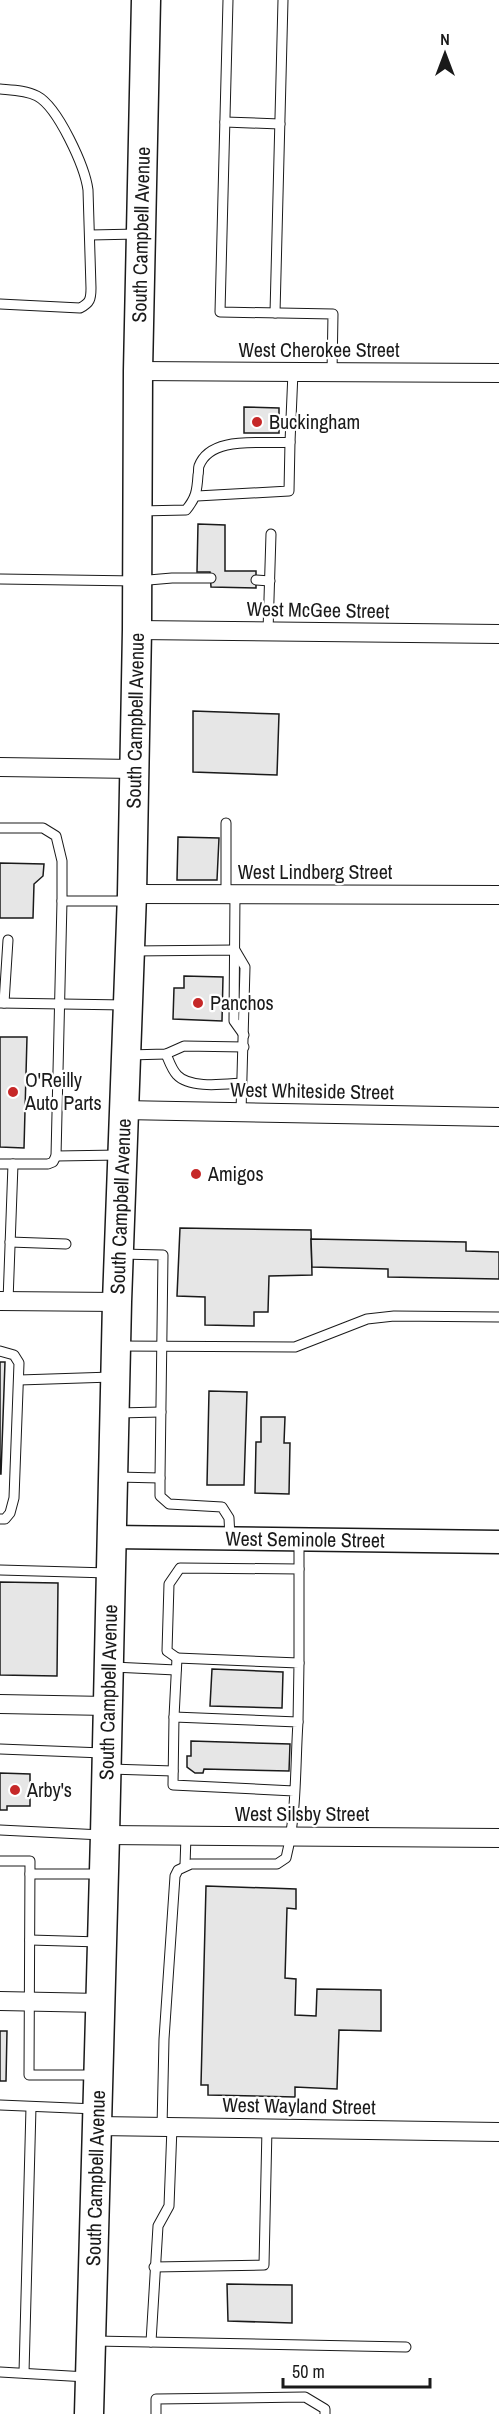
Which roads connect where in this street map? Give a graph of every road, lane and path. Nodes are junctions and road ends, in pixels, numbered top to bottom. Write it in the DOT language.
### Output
graph roads {
  1 [pos="146,0"];
  2 [pos="228,0"];
  3 [pos="283,0"];
  4 [pos="0,89"];
  5 [pos="225,122"];
  6 [pos="280,124"];
  7 [pos="141,234"];
  8 [pos="90,235"];
  9 [pos="0,304"];
  10 [pos="275,313"];
  11 [pos="138,371"];
  12 [pos="293,372"];
  13 [pos="332,372"];
  14 [pos="499,373"];
  15 [pos="290,442"];
  16 [pos="197,496"];
  17 [pos="137,511"];
  18 [pos="271,534"];
  19 [pos="211,578"];
  20 [pos="0,579"];
  21 [pos="256,580"];
  22 [pos="137,581"];
  23 [pos="270,581"];
  24 [pos="137,630"];
  25 [pos="268,632"];
  26 [pos="499,634"];
  27 [pos="0,767"];
  28 [pos="134,769"];
  29 [pos="226,823"];
  30 [pos="0,828"];
  31 [pos="231,894"];
  32 [pos="499,895"];
  33 [pos="132,898"];
  34 [pos="62,901"];
  35 [pos="8,940"];
  36 [pos="235,950"];
  37 [pos="130,951"];
  38 [pos="2,1003"];
  39 [pos="60,1004"];
  40 [pos="127,1005"];
  41 [pos="244,1047"];
  42 [pos="166,1054"];
  43 [pos="125,1055"];
  44 [pos="242,1083"];
  45 [pos="123,1110"];
  46 [pos="241,1112"];
  47 [pos="499,1117"];
  48 [pos="122,1155"];
  49 [pos="56,1156"];
  50 [pos="0,1164"];
  51 [pos="13,1164"];
  52 [pos="10,1242"];
  53 [pos="66,1244"];
  54 [pos="119,1254"];
  55 [pos="4,1301"];
  56 [pos="117,1302"];
  57 [pos="499,1317"];
  58 [pos="116,1346"];
  59 [pos="161,1346"];
  60 [pos="0,1351"];
  61 [pos="115,1377"];
  62 [pos="19,1380"];
  63 [pos="160,1412"];
  64 [pos="114,1413"];
  65 [pos="113,1477"];
  66 [pos="160,1478"];
  67 [pos="0,1519"];
  68 [pos="111,1537"];
  69 [pos="230,1538"];
  70 [pos="299,1539"];
  71 [pos="499,1542"];
  72 [pos="299,1569"];
  73 [pos="0,1570"];
  74 [pos="110,1573"];
  75 [pos="177,1658"];
  76 [pos="299,1663"];
  77 [pos="108,1667"];
  78 [pos="176,1670"];
  79 [pos="0,1704"];
  80 [pos="107,1706"];
  81 [pos="174,1717"];
  82 [pos="298,1722"];
  83 [pos="0,1749"];
  84 [pos="106,1761"];
  85 [pos="173,1771"];
  86 [pos="294,1791"];
  87 [pos="0,1830"];
  88 [pos="105,1835"];
  89 [pos="186,1836"];
  90 [pos="292,1837"];
  91 [pos="499,1838"];
  92 [pos="0,1861"];
  93 [pos="185,1866"];
  94 [pos="30,1874"];
  95 [pos="104,1874"];
  96 [pos="30,1940"];
  97 [pos="103,1942"];
  98 [pos="0,2001"];
  99 [pos="29,2002"];
  100 [pos="101,2003"];
  101 [pos="99,2075"];
  102 [pos="0,2105"];
  103 [pos="31,2106"];
  104 [pos="98,2117"];
  105 [pos="167,2127"];
  106 [pos="267,2128"];
  107 [pos="499,2132"];
  108 [pos="154,2267"];
  109 [pos="91,2341"];
  110 [pos="152,2342"];
  111 [pos="406,2347"];
  112 [pos="0,2372"];
  113 [pos="24,2373"];
  114 [pos="90,2377"];
  115 [pos="89,2414"];
  116 [pos="156,2414"];
  117 [pos="325,2414"];
  1 -- 7 [label="main road, South Campbell Avenue"];
  2 -- 5 [label="lane"];
  3 -- 6 [label="lane"];
  4 -- 8 [label="lane"];
  5 -- 6 [label="lane"];
  5 -- 10 [label="lane"];
  6 -- 10 [label="lane"];
  7 -- 8 [label="lane"];
  7 -- 11 [label="main road, South Campbell Avenue"];
  8 -- 9 [label="lane"];
  10 -- 13 [label="lane"];
  11 -- 12 [label="street, West Cherokee Street"];
  11 -- 17 [label="main road, South Campbell Avenue"];
  12 -- 13 [label="street, West Cherokee Street"];
  12 -- 15 [label="lane"];
  13 -- 14 [label="street, West Cherokee Street"];
  15 -- 16 [label="lane"];
  15 -- 16 [label="lane"];
  16 -- 17 [label="lane"];
  17 -- 22 [label="main road, South Campbell Avenue"];
  18 -- 23 [label="lane"];
  19 -- 22 [label="lane"];
  20 -- 22 [label="lane"];
  21 -- 23 [label="lane"];
  22 -- 24 [label="main road, South Campbell Avenue"];
  23 -- 25 [label="lane"];
  24 -- 25 [label="street, West McGee Street"];
  24 -- 28 [label="main road, South Campbell Avenue"];
  25 -- 26 [label="street, West McGee Street"];
  27 -- 28 [label="street"];
  28 -- 33 [label="main road, South Campbell Avenue"];
  29 -- 31 [label="lane"];
  30 -- 34 [label="lane"];
  31 -- 32 [label="street, West Lindberg Street"];
  31 -- 33 [label="street, West Lindberg Street"];
  31 -- 36 [label="lane"];
  33 -- 34 [label="lane"];
  33 -- 37 [label="main road, South Campbell Avenue"];
  34 -- 39 [label="lane"];
  35 -- 38 [label="lane"];
  36 -- 37 [label="lane"];
  36 -- 41 [label="lane"];
  37 -- 40 [label="main road, South Campbell Avenue"];
  38 -- 39 [label="lane"];
  39 -- 40 [label="lane"];
  39 -- 49 [label="lane"];
  40 -- 43 [label="main road, South Campbell Avenue"];
  41 -- 42 [label="lane"];
  41 -- 44 [label="lane"];
  42 -- 43 [label="lane"];
  42 -- 44 [label="lane"];
  43 -- 45 [label="main road, South Campbell Avenue"];
  44 -- 46 [label="lane"];
  45 -- 46 [label="street, West Whiteside Street"];
  45 -- 48 [label="main road, South Campbell Avenue"];
  46 -- 47 [label="street, West Whiteside Street"];
  48 -- 49 [label="lane"];
  48 -- 54 [label="main road, South Campbell Avenue"];
  49 -- 51 [label="lane"];
  50 -- 51 [label="lane"];
  51 -- 52 [label="lane"];
  52 -- 53 [label="lane"];
  52 -- 55 [label="lane"];
  54 -- 56 [label="main road, South Campbell Avenue"];
  54 -- 59 [label="lane"];
  55 -- 56 [label="street"];
  56 -- 58 [label="main road, South Campbell Avenue"];
  57 -- 59 [label="lane"];
  58 -- 59 [label="lane"];
  58 -- 61 [label="main road, South Campbell Avenue"];
  59 -- 63 [label="lane"];
  60 -- 62 [label="lane"];
  61 -- 62 [label="lane"];
  61 -- 64 [label="main road, South Campbell Avenue"];
  62 -- 67 [label="lane"];
  63 -- 64 [label="lane"];
  63 -- 66 [label="lane"];
  64 -- 65 [label="main road, South Campbell Avenue"];
  65 -- 66 [label="lane"];
  65 -- 68 [label="main road, South Campbell Avenue"];
  66 -- 69 [label="lane"];
  68 -- 69 [label="street, West Seminole Street"];
  68 -- 74 [label="main road, South Campbell Avenue"];
  69 -- 70 [label="street, West Seminole Street"];
  70 -- 71 [label="street, West Seminole Street"];
  70 -- 72 [label="lane"];
  72 -- 75 [label="lane"];
  72 -- 76 [label="lane"];
  73 -- 74 [label="lane"];
  74 -- 77 [label="main road, South Campbell Avenue"];
  75 -- 76 [label="lane"];
  75 -- 78 [label="lane"];
  76 -- 82 [label="lane"];
  77 -- 78 [label="lane"];
  77 -- 80 [label="main road, South Campbell Avenue"];
  78 -- 81 [label="lane"];
  79 -- 80 [label="street"];
  80 -- 84 [label="main road, South Campbell Avenue"];
  81 -- 82 [label="lane"];
  81 -- 85 [label="lane"];
  82 -- 86 [label="lane"];
  83 -- 84 [label="lane"];
  84 -- 85 [label="lane"];
  84 -- 88 [label="main road, South Campbell Avenue"];
  85 -- 86 [label="lane"];
  86 -- 90 [label="lane"];
  87 -- 88 [label="lane"];
  88 -- 89 [label="street, West Silsby Street"];
  88 -- 95 [label="main road, South Campbell Avenue"];
  89 -- 90 [label="street, West Silsby Street"];
  89 -- 93 [label="lane"];
  90 -- 91 [label="street, West Silsby Street"];
  90 -- 93 [label="lane"];
  92 -- 94 [label="lane"];
  93 -- 105 [label="lane"];
  94 -- 95 [label="lane"];
  94 -- 96 [label="lane"];
  95 -- 97 [label="main road, South Campbell Avenue"];
  96 -- 97 [label="lane"];
  96 -- 99 [label="lane"];
  97 -- 100 [label="main road, South Campbell Avenue"];
  98 -- 99 [label="street"];
  99 -- 100 [label="street"];
  99 -- 101 [label="lane"];
  100 -- 101 [label="main road, South Campbell Avenue"];
  101 -- 104 [label="main road, South Campbell Avenue"];
  102 -- 103 [label="lane"];
  103 -- 104 [label="lane"];
  103 -- 113 [label="lane"];
  104 -- 105 [label="street, West Wayland Street"];
  104 -- 109 [label="main road, South Campbell Avenue"];
  105 -- 106 [label="street, West Wayland Street"];
  105 -- 108 [label="lane"];
  106 -- 107 [label="street, West Wayland Street"];
  106 -- 108 [label="lane"];
  108 -- 110 [label="lane"];
  109 -- 110 [label="lane"];
  109 -- 114 [label="main road, South Campbell Avenue"];
  110 -- 111 [label="lane"];
  112 -- 113 [label="lane"];
  113 -- 114 [label="lane"];
  114 -- 115 [label="main road, South Campbell Avenue"];
  116 -- 117 [label="lane"];
}
